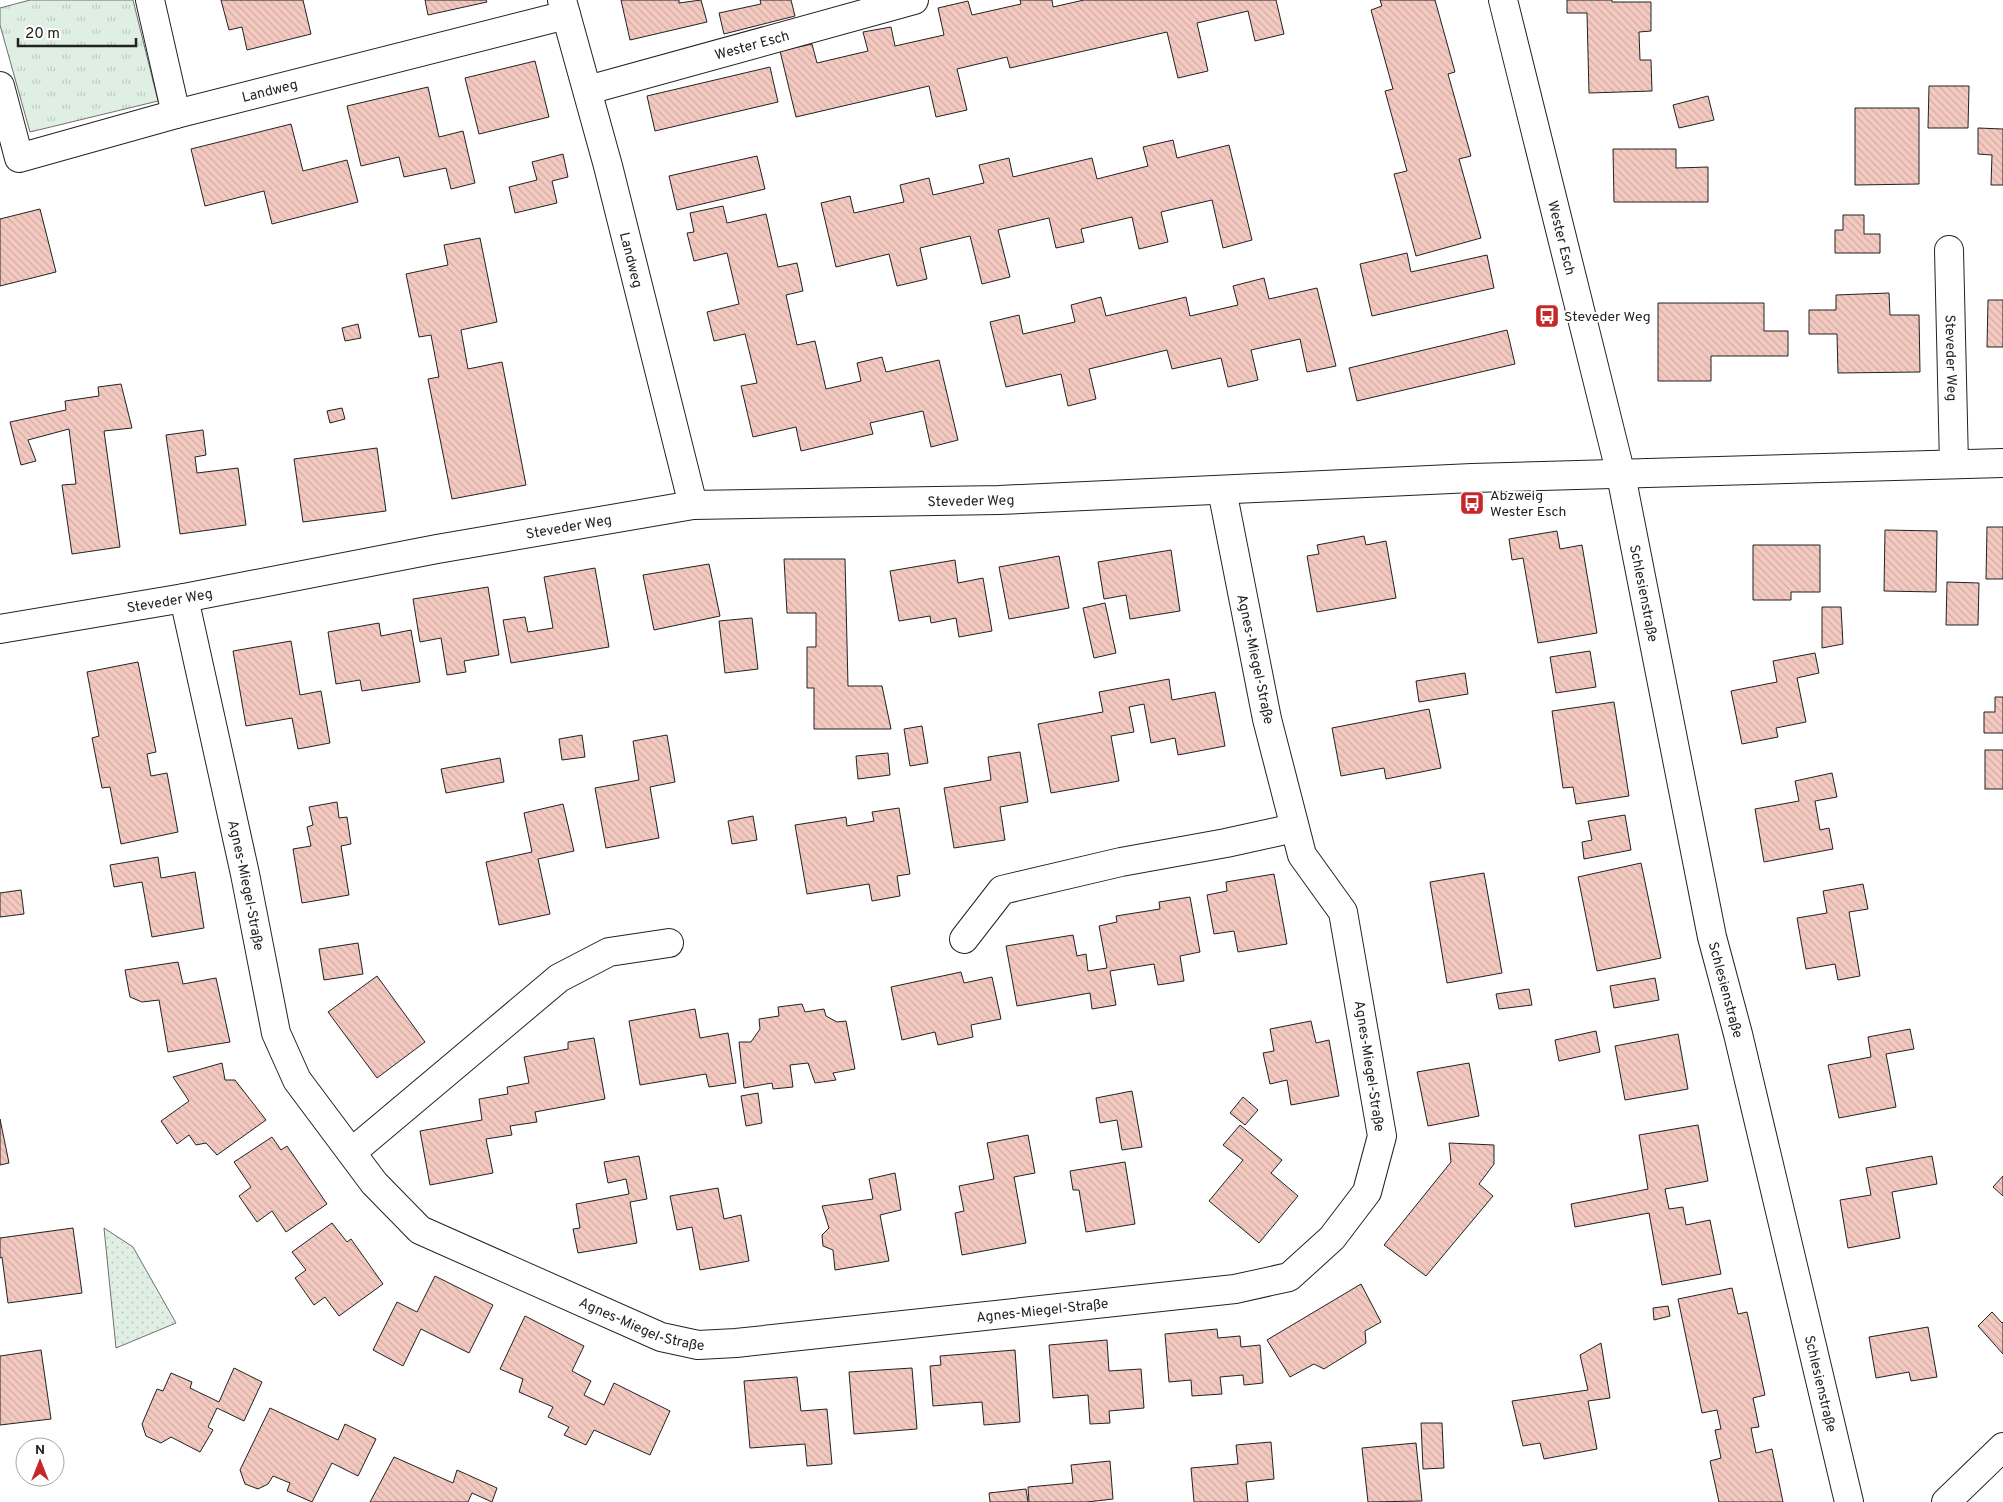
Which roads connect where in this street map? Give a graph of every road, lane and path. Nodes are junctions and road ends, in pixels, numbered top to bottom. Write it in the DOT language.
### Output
graph roads {
  1 [pos="150,0"];
  2 [pos="914,0"];
  3 [pos="1503,0"];
  4 [pos="564,8"];
  5 [pos="0,86"];
  6 [pos="588,90"];
  7 [pos="176,114"];
  8 [pos="1949,250"];
  9 [pos="2003,463"];
  10 [pos="1954,464"];
  11 [pos="1621,475"];
  12 [pos="1222,490"];
  13 [pos="693,505"];
  14 [pos="184,598"];
  15 [pos="0,629"];
  16 [pos="1294,828"];
  17 [pos="964,939"];
  18 [pos="669,943"];
  19 [pos="352,1152"];
  20 [pos="2003,1447"];
  21 [pos="1849,1502"];
  22 [pos="1946,1502"];
  1 -- 7 [label="street"];
  2 -- 6 [label="street, Wester Esch"];
  3 -- 11 [label="street, Wester Esch"];
  4 -- 6 [label="street, Landweg"];
  4 -- 7 [label="street, Landweg"];
  5 -- 7 [label="street, Landweg"];
  6 -- 13 [label="street, Landweg"];
  8 -- 10 [label="street, Steveder Weg"];
  9 -- 10 [label="street, Steveder Weg"];
  10 -- 11 [label="street, Steveder Weg"];
  11 -- 12 [label="street, Steveder Weg"];
  11 -- 21 [label="street, Schlesienstraße"];
  12 -- 13 [label="street, Steveder Weg"];
  12 -- 16 [label="street, Agnes-Miegel-Straße"];
  13 -- 14 [label="street, Steveder Weg"];
  14 -- 15 [label="street, Steveder Weg"];
  14 -- 19 [label="street, Agnes-Miegel-Straße"];
  16 -- 17 [label="street"];
  16 -- 19 [label="street, Agnes-Miegel-Straße"];
  18 -- 19 [label="street"];
  20 -- 22 [label="street"];
}
